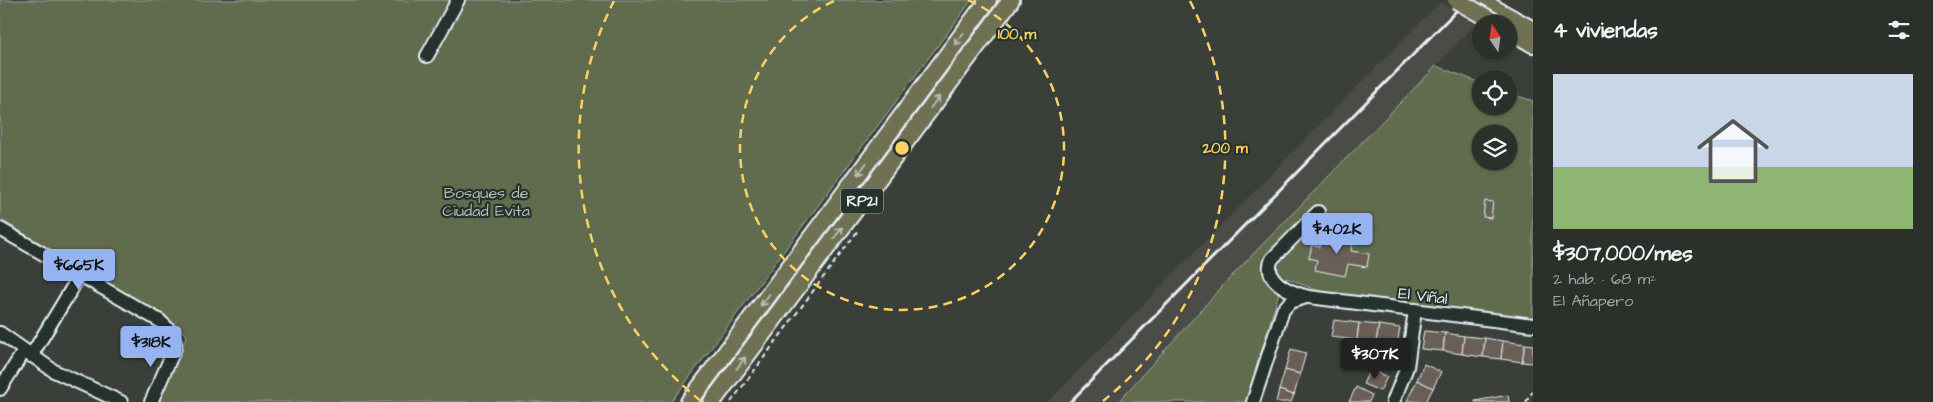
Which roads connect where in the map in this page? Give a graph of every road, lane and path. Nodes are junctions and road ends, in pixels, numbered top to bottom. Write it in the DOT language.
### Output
graph roads {
  1 [pos="458,0"];
  2 [pos="988,0"];
  3 [pos="1012,0"];
  4 [pos="1456,0"];
  5 [pos="1479,0"];
  6 [pos="1487,15"];
  7 [pos="1495,15"];
  8 [pos="1518,26"];
  9 [pos="1533,30"];
  10 [pos="1518,33"];
  11 [pos="1533,44"];
  12 [pos="427,56"];
  13 [pos="1318,212"];
  14 [pos="0,229"];
  15 [pos="80,275"];
  16 [pos="1309,296"];
  17 [pos="1416,310"];
  18 [pos="1533,325"];
  19 [pos="0,333"];
  20 [pos="28,353"];
  21 [pos="0,389"];
  22 [pos="1533,391"];
  23 [pos="121,402"];
  24 [pos="151,402"];
  25 [pos="689,402"];
  26 [pos="712,402"];
  27 [pos="1253,402"];
  28 [pos="1393,402"];
  29 [pos="1526,402"];
  1 -- 12 [label="street"];
  2 -- 25 [label="main road, RP21, one-way"];
  26 -- 3 [label="main road, RP21, one-way"];
  4 -- 6 [label="main road, bridge"];
  5 -- 7 [label="main road"];
  8 -- 9 [label="main road"];
  10 -- 11 [label="main road"];
  13 -- 16 [label="street, El Viñal"];
  14 -- 15 [label="street"];
  15 -- 20 [label="street"];
  15 -- 24 [label="street"];
  16 -- 17 [label="street, El Viñal"];
  16 -- 27 [label="street"];
  17 -- 18 [label="street, El Viñal"];
  17 -- 28 [label="street"];
  19 -- 20 [label="street"];
  20 -- 21 [label="street"];
  20 -- 23 [label="street"];
  22 -- 29 [label="path"];
}
